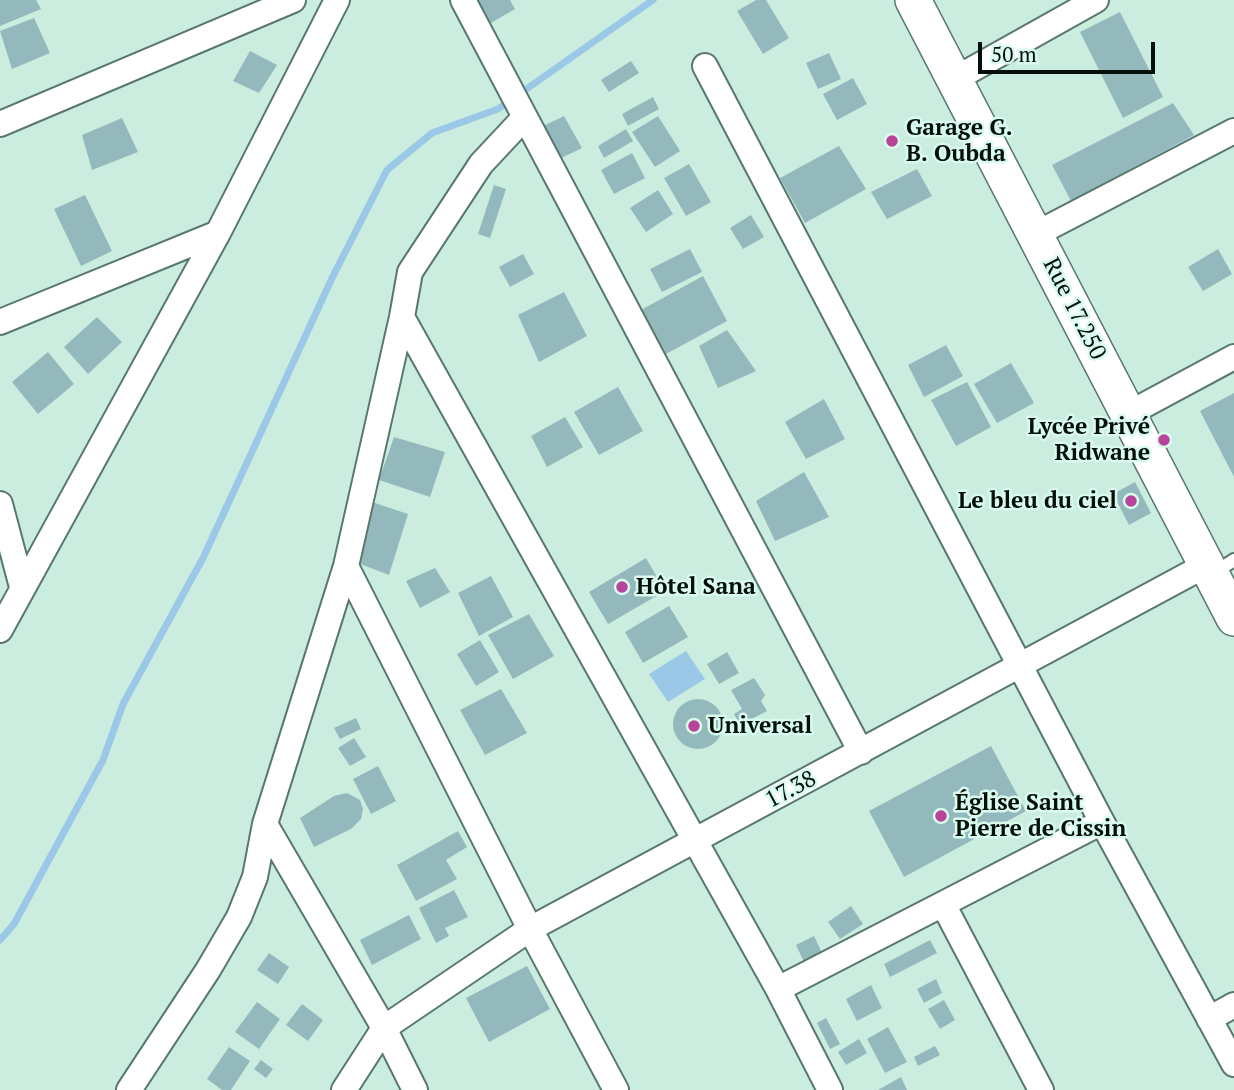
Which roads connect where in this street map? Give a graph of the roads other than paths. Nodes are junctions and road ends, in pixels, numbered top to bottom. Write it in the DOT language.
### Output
graph roads {
  1 [pos="293,0"];
  2 [pos="337,0"];
  3 [pos="463,0"];
  4 [pos="913,0"];
  5 [pos="1096,0"];
  6 [pos="705,66"];
  7 [pos="955,79"];
  8 [pos="524,117"];
  9 [pos="0,124"];
  10 [pos="1234,131"];
  11 [pos="218,233"];
  12 [pos="1036,234"];
  13 [pos="402,317"];
  14 [pos="0,322"];
  15 [pos="1234,357"];
  16 [pos="1128,414"];
  17 [pos="0,504"];
  18 [pos="346,566"];
  19 [pos="1217,567"];
  20 [pos="22,587"];
  21 [pos="1234,618"];
  22 [pos="0,630"];
  23 [pos="1019,664"];
  24 [pos="861,752"];
  25 [pos="1102,821"];
  26 [pos="265,824"];
  27 [pos="695,842"];
  28 [pos="943,904"];
  29 [pos="530,929"];
  30 [pos="778,989"];
  31 [pos="1234,1005"];
  32 [pos="1209,1019"];
  33 [pos="384,1028"];
  34 [pos="1234,1064"];
  35 [pos="129,1090"];
  36 [pos="344,1090"];
  37 [pos="415,1090"];
  38 [pos="616,1090"];
  39 [pos="830,1090"];
  40 [pos="1041,1090"];
  1 -- 9 [label="street"];
  2 -- 11 [label="street"];
  3 -- 8 [label="street"];
  4 -- 7 [label="street, Rue 17.250"];
  5 -- 7 [label="street"];
  6 -- 23 [label="street"];
  7 -- 12 [label="street, Rue 17.250"];
  8 -- 13 [label="street"];
  8 -- 24 [label="street"];
  10 -- 12 [label="street"];
  11 -- 14 [label="street"];
  11 -- 20 [label="street"];
  12 -- 16 [label="street, Rue 17.250"];
  13 -- 18 [label="street"];
  13 -- 27 [label="street"];
  15 -- 16 [label="street"];
  16 -- 19 [label="street, Rue 17.250"];
  17 -- 20 [label="street"];
  18 -- 26 [label="street"];
  18 -- 29 [label="street"];
  19 -- 21 [label="street, Rue 17.250"];
  19 -- 23 [label="street, 17.38"];
  20 -- 22 [label="street"];
  23 -- 24 [label="street, 17.38"];
  23 -- 25 [label="street"];
  24 -- 27 [label="street, 17.38"];
  25 -- 28 [label="street"];
  25 -- 32 [label="street"];
  26 -- 33 [label="street"];
  26 -- 35 [label="street"];
  27 -- 29 [label="street, 17.38"];
  27 -- 30 [label="street"];
  28 -- 30 [label="street"];
  28 -- 40 [label="street"];
  29 -- 33 [label="street, 17.38"];
  29 -- 38 [label="street"];
  30 -- 39 [label="street"];
  31 -- 32 [label="street"];
  32 -- 34 [label="street"];
  33 -- 36 [label="street"];
  33 -- 37 [label="street"];
}
